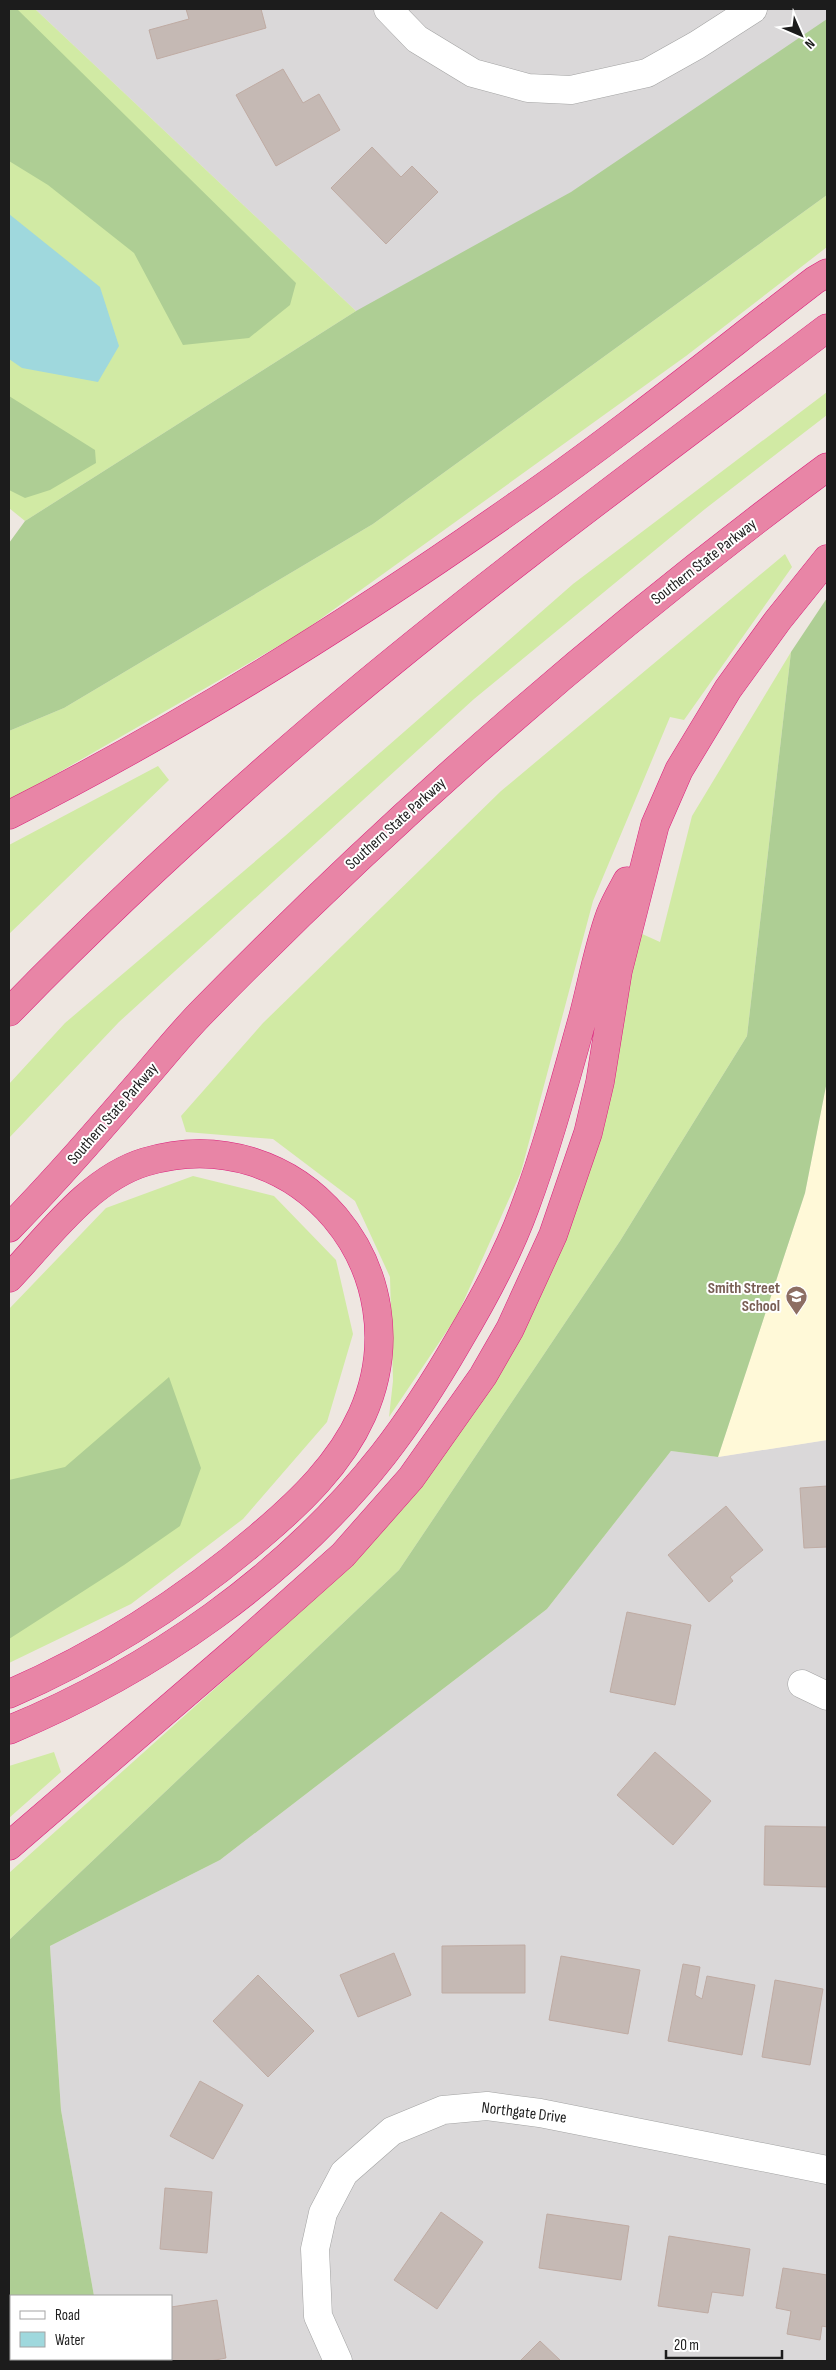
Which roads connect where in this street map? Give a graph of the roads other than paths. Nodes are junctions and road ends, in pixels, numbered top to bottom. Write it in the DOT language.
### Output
graph roads {
  1 [pos="388,9"];
  2 [pos="753,9"];
  3 [pos="827,274"];
  4 [pos="827,328"];
  5 [pos="827,467"];
  6 [pos="827,560"];
  7 [pos="9,815"];
  8 [pos="654,825"];
  9 [pos="9,1012"];
  10 [pos="9,1228"];
  11 [pos="9,1278"];
  12 [pos="802,1684"];
  13 [pos="9,1694"];
  14 [pos="827,1696"];
  15 [pos="9,1730"];
  16 [pos="9,1846"];
  17 [pos="827,2170"];
  18 [pos="338,2361"];
  1 -- 2 [label="street"];
  3 -- 7 [label="highway"];
  4 -- 9 [label="highway"];
  5 -- 10 [label="highway, Southern State Parkway"];
  6 -- 8 [label="highway"];
  8 -- 15 [label="highway"];
  8 -- 16 [label="highway"];
  11 -- 13 [label="highway"];
  12 -- 14 [label="street"];
  17 -- 18 [label="street, Northgate Drive"];
}
